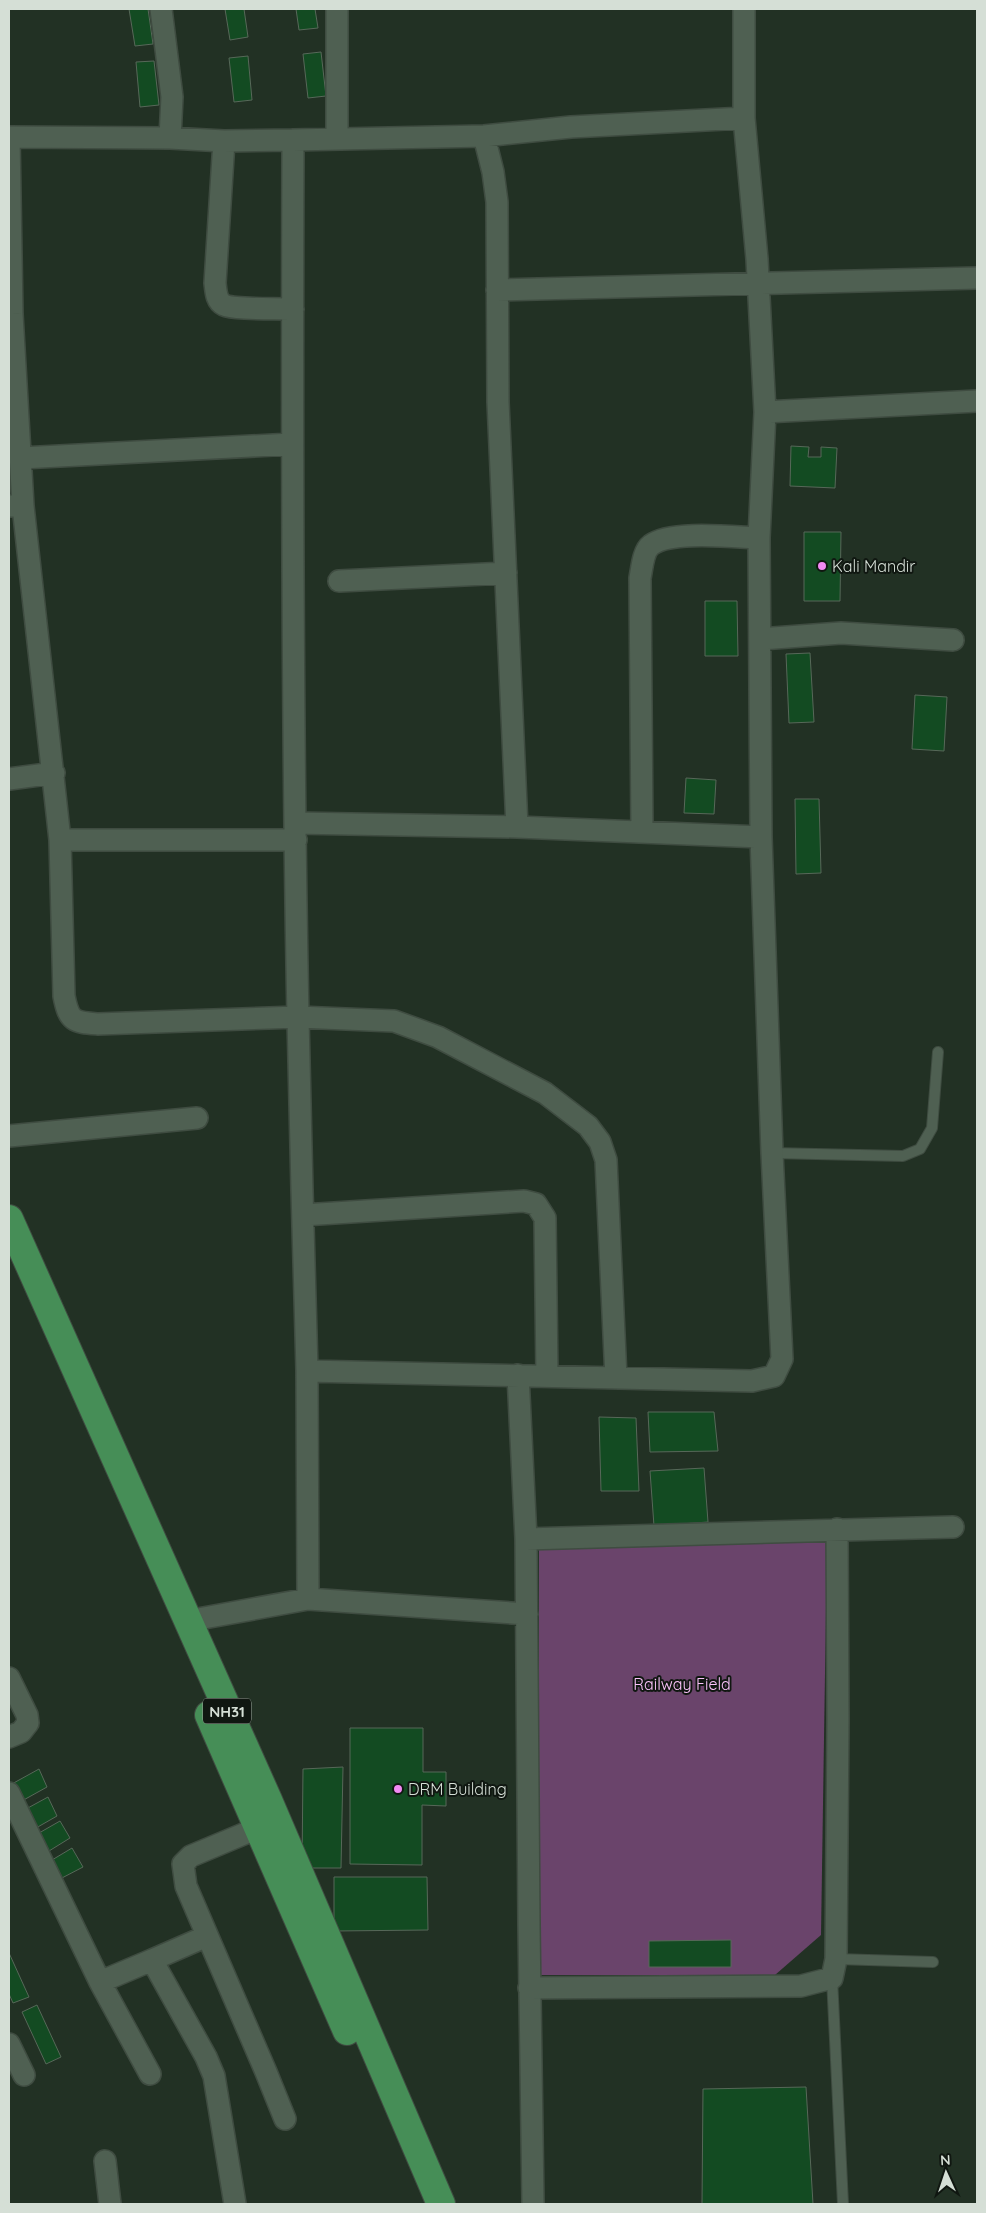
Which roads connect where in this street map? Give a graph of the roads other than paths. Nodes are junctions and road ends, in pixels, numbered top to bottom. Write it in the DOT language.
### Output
graph roads {
  1 [pos="161,9"];
  2 [pos="337,9"];
  3 [pos="744,9"];
  4 [pos="744,118"];
  5 [pos="484,136"];
  6 [pos="9,137"];
  7 [pos="170,138"];
  8 [pos="337,139"];
  9 [pos="293,140"];
  10 [pos="224,141"];
  11 [pos="977,278"];
  12 [pos="758,284"];
  13 [pos="498,290"];
  14 [pos="293,309"];
  15 [pos="977,400"];
  16 [pos="765,412"];
  17 [pos="292,444"];
  18 [pos="21,458"];
  19 [pos="16,506"];
  20 [pos="759,538"];
  21 [pos="506,573"];
  22 [pos="339,581"];
  23 [pos="760,639"];
  24 [pos="953,640"];
  25 [pos="54,773"];
  26 [pos="9,779"];
  27 [pos="517,828"];
  28 [pos="296,832"];
  29 [pos="642,832"];
  30 [pos="761,837"];
  31 [pos="60,840"];
  32 [pos="298,1016"];
  33 [pos="938,1052"];
  34 [pos="197,1118"];
  35 [pos="9,1136"];
  36 [pos="772,1153"];
  37 [pos="303,1215"];
  38 [pos="9,1219"];
  39 [pos="9,1263"];
  40 [pos="307,1370"];
  41 [pos="518,1375"];
  42 [pos="547,1376"];
  43 [pos="616,1378"];
  44 [pos="953,1527"];
  45 [pos="836,1529"];
  46 [pos="526,1539"];
  47 [pos="308,1599"];
  48 [pos="526,1614"];
  49 [pos="187,1621"];
  50 [pos="9,1678"];
  51 [pos="9,1737"];
  52 [pos="9,1794"];
  53 [pos="258,1828"];
  54 [pos="207,1936"];
  55 [pos="152,1960"];
  56 [pos="933,1962"];
  57 [pos="834,1969"];
  58 [pos="100,1982"];
  59 [pos="530,1988"];
  60 [pos="9,2044"];
  61 [pos="150,2074"];
  62 [pos="24,2076"];
  63 [pos="285,2119"];
  64 [pos="105,2161"];
  65 [pos="110,2204"];
  66 [pos="235,2204"];
  67 [pos="422,2204"];
  68 [pos="441,2204"];
  69 [pos="533,2204"];
  70 [pos="843,2204"];
  1 -- 7 [label="street"];
  2 -- 8 [label="street"];
  3 -- 4 [label="street"];
  4 -- 5 [label="street"];
  4 -- 12 [label="street"];
  5 -- 8 [label="street"];
  5 -- 13 [label="street"];
  6 -- 7 [label="street"];
  6 -- 18 [label="street"];
  7 -- 10 [label="street"];
  8 -- 9 [label="street"];
  9 -- 10 [label="street"];
  9 -- 14 [label="street"];
  10 -- 14 [label="street"];
  11 -- 12 [label="street"];
  12 -- 13 [label="street"];
  12 -- 16 [label="street"];
  13 -- 21 [label="street"];
  14 -- 17 [label="street"];
  15 -- 16 [label="street"];
  16 -- 20 [label="street"];
  17 -- 18 [label="street"];
  17 -- 28 [label="street"];
  18 -- 19 [label="street"];
  19 -- 25 [label="street"];
  20 -- 23 [label="street"];
  20 -- 29 [label="street"];
  21 -- 22 [label="street"];
  21 -- 27 [label="street"];
  23 -- 24 [label="street"];
  23 -- 30 [label="street"];
  25 -- 26 [label="street"];
  25 -- 31 [label="street"];
  27 -- 28 [label="street"];
  27 -- 29 [label="street"];
  28 -- 31 [label="street"];
  28 -- 32 [label="street"];
  29 -- 30 [label="street"];
  30 -- 36 [label="street"];
  31 -- 32 [label="street"];
  32 -- 37 [label="street"];
  32 -- 43 [label="street"];
  33 -- 36 [label="lane"];
  34 -- 35 [label="street"];
  36 -- 43 [label="street"];
  37 -- 40 [label="street"];
  37 -- 42 [label="street"];
  38 -- 49 [label="highway, NH31"];
  39 -- 53 [label="highway, NH31"];
  40 -- 41 [label="street"];
  40 -- 47 [label="street"];
  41 -- 42 [label="street"];
  41 -- 46 [label="street"];
  42 -- 43 [label="street"];
  44 -- 45 [label="street"];
  45 -- 46 [label="street"];
  45 -- 57 [label="street"];
  46 -- 48 [label="street"];
  47 -- 48 [label="street"];
  47 -- 49 [label="street"];
  48 -- 59 [label="street"];
  49 -- 68 [label="highway, NH31"];
  50 -- 51 [label="street"];
  52 -- 58 [label="street"];
  53 -- 54 [label="street"];
  53 -- 67 [label="highway, NH31"];
  54 -- 55 [label="street"];
  54 -- 63 [label="street"];
  55 -- 58 [label="street"];
  55 -- 66 [label="street"];
  56 -- 57 [label="lane"];
  57 -- 59 [label="street"];
  57 -- 70 [label="lane"];
  58 -- 61 [label="street"];
  59 -- 69 [label="street"];
  60 -- 62 [label="street"];
  64 -- 65 [label="street"];
}
